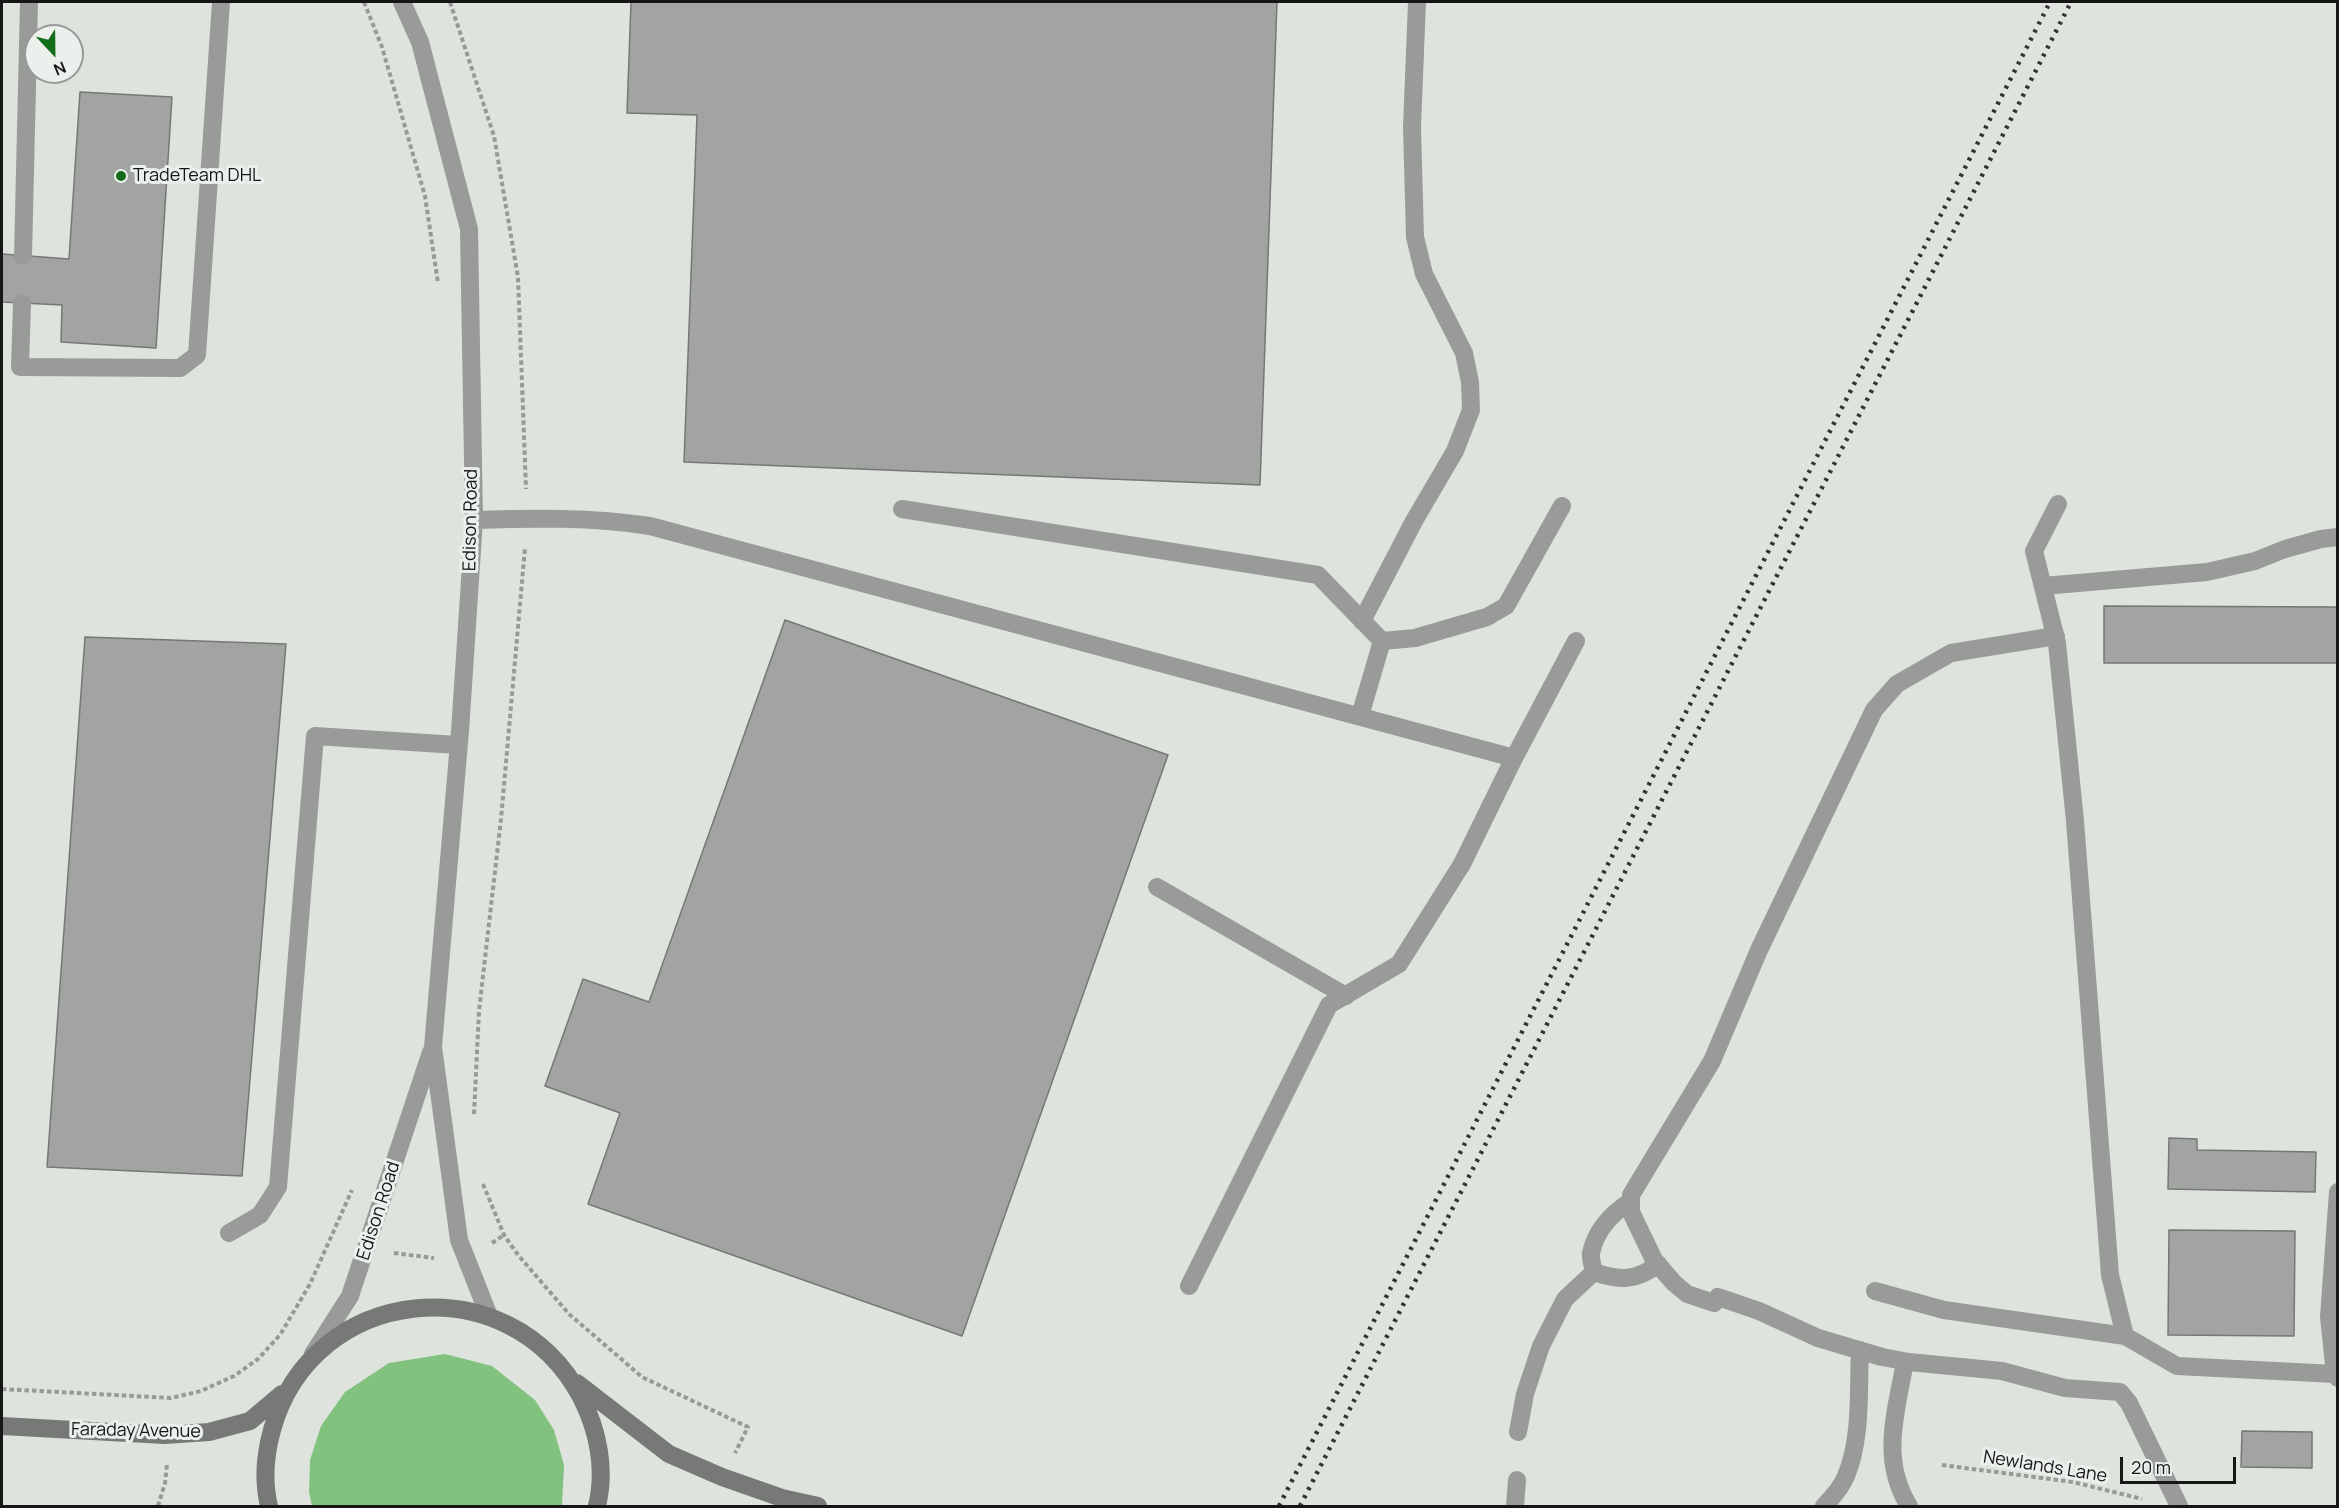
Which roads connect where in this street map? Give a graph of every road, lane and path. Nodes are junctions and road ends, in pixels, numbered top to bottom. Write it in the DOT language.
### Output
graph roads {
  1 [pos="29,2"];
  2 [pos="221,2"];
  3 [pos="364,2"];
  4 [pos="402,2"];
  5 [pos="450,2"];
  6 [pos="1417,2"];
  7 [pos="23,256"];
  8 [pos="438,284"];
  9 [pos="22,303"];
  10 [pos="2058,504"];
  11 [pos="1562,506"];
  12 [pos="902,509"];
  13 [pos="527,518"];
  14 [pos="474,520"];
  15 [pos="2337,537"];
  16 [pos="2043,586"];
  17 [pos="1362,621"];
  18 [pos="2056,636"];
  19 [pos="1382,641"];
  20 [pos="1576,641"];
  21 [pos="1360,716"];
  22 [pos="458,745"];
  23 [pos="1514,758"];
  24 [pos="1157,887"];
  25 [pos="1346,996"];
  26 [pos="433,1047"];
  27 [pos="474,1121"];
  28 [pos="481,1179"];
  29 [pos="354,1185"];
  30 [pos="2337,1192"];
  31 [pos="1631,1201"];
  32 [pos="229,1233"];
  33 [pos="330,1236"];
  34 [pos="504,1236"];
  35 [pos="368,1247"];
  36 [pos="466,1258"];
  37 [pos="1658,1264"];
  38 [pos="1594,1272"];
  39 [pos="1189,1286"];
  40 [pos="1875,1291"];
  41 [pos="489,1316"];
  42 [pos="2125,1336"];
  43 [pos="1860,1350"];
  44 [pos="1905,1362"];
  45 [pos="305,1366"];
  46 [pos="2336,1376"];
  47 [pos="571,1378"];
  48 [pos="291,1385"];
  49 [pos="2,1389"];
  50 [pos="2,1426"];
  51 [pos="748,1427"];
  52 [pos="1518,1432"];
  53 [pos="1942,1465"];
  54 [pos="1517,1480"];
  55 [pos="269,1506"];
  56 [pos="597,1506"];
  57 [pos="818,1506"];
  58 [pos="1515,1506"];
  59 [pos="1824,1506"];
  60 [pos="1909,1506"];
  61 [pos="2179,1506"];
  1 -- 7 [label="street"];
  2 -- 9 [label="street"];
  3 -- 8 [label="path"];
  4 -- 14 [label="street, Edison Road"];
  5 -- 13 [label="path"];
  6 -- 17 [label="street"];
  10 -- 16 [label="street"];
  11 -- 19 [label="street"];
  12 -- 17 [label="street"];
  13 -- 14 [label="street"];
  13 -- 21 [label="street"];
  13 -- 27 [label="path"];
  14 -- 22 [label="street, Edison Road"];
  15 -- 16 [label="street"];
  16 -- 18 [label="street"];
  17 -- 19 [label="street"];
  18 -- 31 [label="street"];
  18 -- 42 [label="street"];
  19 -- 21 [label="street"];
  20 -- 23 [label="street"];
  21 -- 23 [label="street"];
  22 -- 26 [label="street, Edison Road"];
  22 -- 32 [label="street"];
  23 -- 25 [label="street"];
  24 -- 25 [label="street"];
  25 -- 39 [label="street"];
  26 -- 35 [label="street, Edison Road"];
  26 -- 36 [label="street, Edison Road"];
  28 -- 34 [label="path"];
  29 -- 33 [label="path"];
  30 -- 46 [label="street"];
  31 -- 37 [label="street"];
  31 -- 38 [label="street"];
  33 -- 35 [label="path"];
  33 -- 49 [label="path"];
  34 -- 36 [label="path"];
  34 -- 51 [label="path"];
  35 -- 36 [label="path"];
  35 -- 45 [label="street, Edison Road"];
  36 -- 41 [label="street, Edison Road"];
  37 -- 38 [label="street"];
  37 -- 43 [label="street"];
  38 -- 52 [label="street"];
  40 -- 42 [label="street"];
  41 -- 45 [label="street"];
  41 -- 47 [label="street"];
  42 -- 46 [label="street"];
  43 -- 44 [label="street"];
  43 -- 59 [label="street"];
  44 -- 60 [label="street"];
  44 -- 61 [label="street"];
  45 -- 48 [label="street"];
  47 -- 56 [label="street"];
  47 -- 57 [label="street"];
  48 -- 50 [label="street, Faraday Avenue"];
  48 -- 55 [label="street"];
  53 -- 61 [label="path, Newlands Lane"];
  54 -- 58 [label="street"];
}
